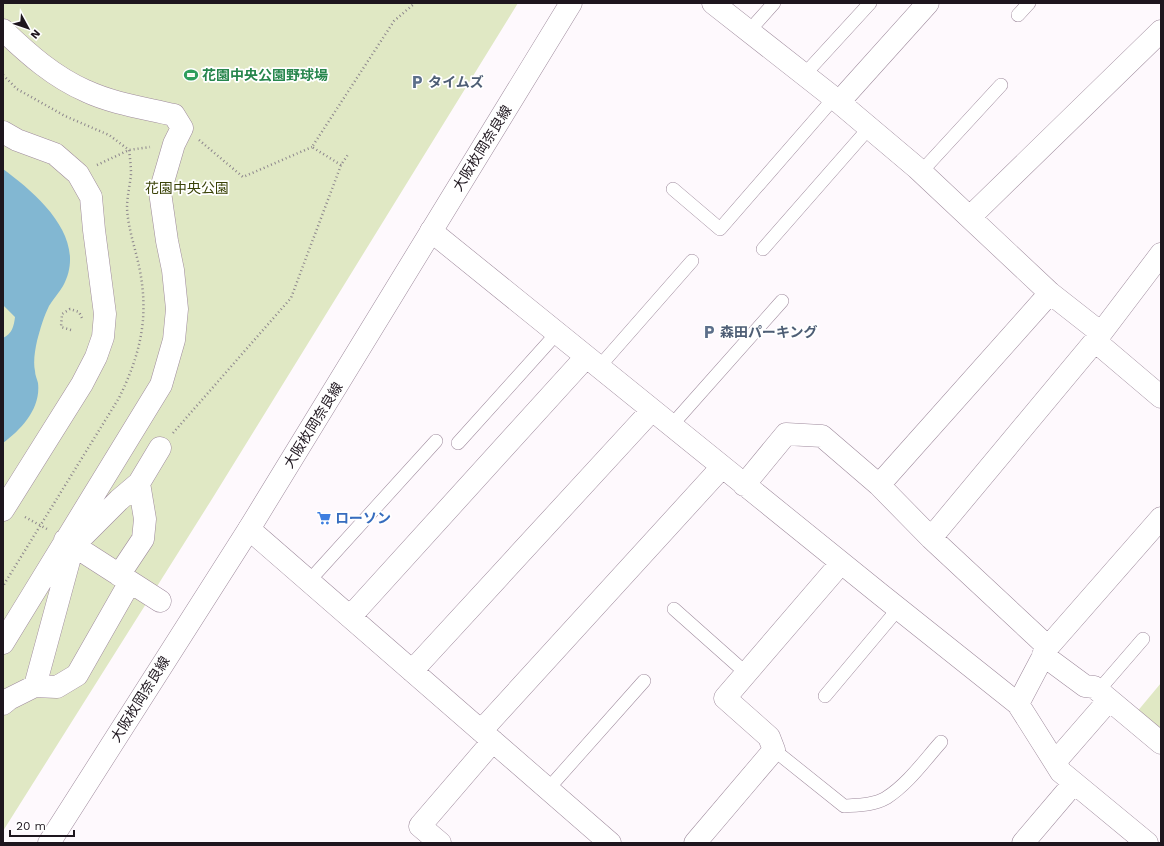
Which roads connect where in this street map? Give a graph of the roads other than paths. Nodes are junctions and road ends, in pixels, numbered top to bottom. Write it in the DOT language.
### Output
graph roads {
  1 [pos="571,3"];
  2 [pos="712,3"];
  3 [pos="774,3"];
  4 [pos="870,3"];
  5 [pos="928,3"];
  6 [pos="1029,3"];
  7 [pos="1018,15"];
  8 [pos="3,30"];
  9 [pos="749,31"];
  10 [pos="1161,31"];
  11 [pos="804,75"];
  12 [pos="1002,85"];
  13 [pos="836,100"];
  14 [pos="869,128"];
  15 [pos="3,132"];
  16 [pos="921,172"];
  17 [pos="673,189"];
  18 [pos="970,217"];
  19 [pos="431,231"];
  20 [pos="763,249"];
  21 [pos="1161,254"];
  22 [pos="692,261"];
  23 [pos="1050,293"];
  24 [pos="782,301"];
  25 [pos="556,333"];
  26 [pos="1098,337"];
  27 [pos="592,362"];
  28 [pos="1161,397"];
  29 [pos="652,410"];
  30 [pos="671,426"];
  31 [pos="436,442"];
  32 [pos="458,443"];
  33 [pos="160,448"];
  34 [pos="722,467"];
  35 [pos="139,483"];
  36 [pos="744,485"];
  37 [pos="879,485"];
  38 [pos="4,508"];
  39 [pos="1161,518"];
  40 [pos="249,529"];
  41 [pos="932,538"];
  42 [pos="69,543"];
  43 [pos="841,562"];
  44 [pos="125,578"];
  45 [pos="309,581"];
  46 [pos="160,601"];
  47 [pos="898,609"];
  48 [pos="674,610"];
  49 [pos="350,617"];
  50 [pos="1143,639"];
  51 [pos="3,643"];
  52 [pos="1045,651"];
  53 [pos="412,671"];
  54 [pos="746,674"];
  55 [pos="644,681"];
  56 [pos="35,686"];
  57 [pos="1103,695"];
  58 [pos="824,696"];
  59 [pos="3,704"];
  60 [pos="1018,704"];
  61 [pos="487,736"];
  62 [pos="940,742"];
  63 [pos="1161,743"];
  64 [pos="774,750"];
  65 [pos="1055,762"];
  66 [pos="1074,783"];
  67 [pos="548,789"];
  68 [pos="602,840"];
  69 [pos="49,843"];
  70 [pos="440,843"];
  71 [pos="695,843"];
  72 [pos="1023,843"];
  73 [pos="1146,843"];
  1 -- 19 [label="street, 大阪枚岡奈良線"];
  2 -- 9 [label="street"];
  3 -- 9 [label="lane"];
  4 -- 11 [label="lane"];
  5 -- 13 [label="street"];
  6 -- 7 [label="lane"];
  8 -- 42 [label="street"];
  9 -- 11 [label="street"];
  10 -- 18 [label="street"];
  11 -- 13 [label="street"];
  12 -- 16 [label="lane"];
  13 -- 14 [label="street"];
  13 -- 17 [label="lane"];
  14 -- 16 [label="street"];
  14 -- 20 [label="lane"];
  15 -- 38 [label="street"];
  16 -- 18 [label="street"];
  18 -- 23 [label="street"];
  19 -- 25 [label="street"];
  19 -- 40 [label="street, 大阪枚岡奈良線"];
  21 -- 26 [label="street"];
  22 -- 27 [label="lane"];
  23 -- 26 [label="street"];
  23 -- 37 [label="street"];
  24 -- 30 [label="lane"];
  25 -- 27 [label="street"];
  25 -- 32 [label="lane"];
  26 -- 28 [label="street"];
  26 -- 41 [label="street"];
  27 -- 29 [label="street"];
  27 -- 49 [label="street"];
  29 -- 30 [label="street"];
  29 -- 53 [label="street"];
  30 -- 34 [label="street"];
  31 -- 45 [label="lane"];
  33 -- 35 [label="street"];
  34 -- 36 [label="street"];
  34 -- 61 [label="street"];
  35 -- 42 [label="street"];
  35 -- 44 [label="street"];
  36 -- 37 [label="street"];
  36 -- 43 [label="street"];
  37 -- 41 [label="street"];
  39 -- 52 [label="street"];
  40 -- 45 [label="street"];
  40 -- 69 [label="street, 大阪枚岡奈良線"];
  41 -- 52 [label="street"];
  42 -- 44 [label="street"];
  42 -- 51 [label="street"];
  42 -- 56 [label="street"];
  43 -- 47 [label="street"];
  43 -- 54 [label="street"];
  44 -- 46 [label="street"];
  44 -- 56 [label="street"];
  45 -- 49 [label="street"];
  47 -- 58 [label="lane"];
  47 -- 60 [label="street"];
  48 -- 54 [label="lane"];
  49 -- 53 [label="street"];
  50 -- 57 [label="lane"];
  52 -- 57 [label="street"];
  52 -- 60 [label="street"];
  53 -- 61 [label="street"];
  54 -- 64 [label="street"];
  55 -- 67 [label="lane"];
  56 -- 59 [label="street"];
  57 -- 63 [label="street"];
  57 -- 65 [label="street"];
  60 -- 65 [label="street"];
  61 -- 67 [label="street"];
  61 -- 70 [label="street"];
  62 -- 64 [label="lane"];
  64 -- 71 [label="street"];
  65 -- 66 [label="street"];
  66 -- 72 [label="street"];
  66 -- 73 [label="street"];
  67 -- 68 [label="street"];
}
